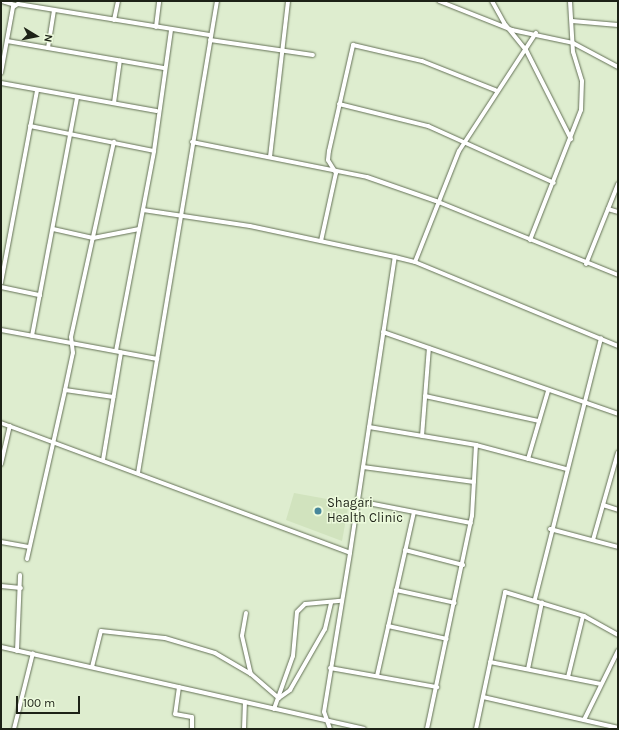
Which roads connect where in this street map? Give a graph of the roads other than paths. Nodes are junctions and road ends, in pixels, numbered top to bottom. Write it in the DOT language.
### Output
graph roads {
  1 [pos="2,1"];
  2 [pos="118,1"];
  3 [pos="159,1"];
  4 [pos="217,1"];
  5 [pos="288,1"];
  6 [pos="439,1"];
  7 [pos="492,1"];
  8 [pos="570,1"];
  9 [pos="15,5"];
  10 [pos="54,10"];
  11 [pos="114,20"];
  12 [pos="572,21"];
  13 [pos="618,24"];
  14 [pos="156,27"];
  15 [pos="171,30"];
  16 [pos="512,30"];
  17 [pos="536,33"];
  18 [pos="210,38"];
  19 [pos="7,41"];
  20 [pos="573,43"];
  21 [pos="48,48"];
  22 [pos="526,50"];
  23 [pos="280,51"];
  24 [pos="313,55"];
  25 [pos="120,60"];
  26 [pos="618,67"];
  27 [pos="164,68"];
  28 [pos="1,73"];
  29 [pos="1,83"];
  30 [pos="37,90"];
  31 [pos="496,90"];
  32 [pos="77,96"];
  33 [pos="114,103"];
  34 [pos="339,104"];
  35 [pos="157,110"];
  36 [pos="30,126"];
  37 [pos="71,133"];
  38 [pos="571,139"];
  39 [pos="465,141"];
  40 [pos="114,142"];
  41 [pos="192,142"];
  42 [pos="154,151"];
  43 [pos="270,156"];
  44 [pos="336,173"];
  45 [pos="554,183"];
  46 [pos="618,184"];
  47 [pos="440,203"];
  48 [pos="608,209"];
  49 [pos="143,210"];
  50 [pos="618,212"];
  51 [pos="182,216"];
  52 [pos="53,229"];
  53 [pos="139,229"];
  54 [pos="93,238"];
  55 [pos="530,240"];
  56 [pos="321,241"];
  57 [pos="395,257"];
  58 [pos="415,262"];
  59 [pos="586,264"];
  60 [pos="618,275"];
  61 [pos="1,283"];
  62 [pos="1,287"];
  63 [pos="40,295"];
  64 [pos="1,330"];
  65 [pos="383,332"];
  66 [pos="32,336"];
  67 [pos="601,338"];
  68 [pos="73,345"];
  69 [pos="618,346"];
  70 [pos="429,348"];
  71 [pos="116,351"];
  72 [pos="121,352"];
  73 [pos="157,359"];
  74 [pos="66,390"];
  75 [pos="548,391"];
  76 [pos="425,396"];
  77 [pos="113,397"];
  78 [pos="584,403"];
  79 [pos="618,414"];
  80 [pos="539,421"];
  81 [pos="1,423"];
  82 [pos="10,426"];
  83 [pos="369,427"];
  84 [pos="422,436"];
  85 [pos="54,442"];
  86 [pos="476,445"];
  87 [pos="618,452"];
  88 [pos="528,459"];
  89 [pos="103,460"];
  90 [pos="1,464"];
  91 [pos="363,466"];
  92 [pos="566,469"];
  93 [pos="138,473"];
  94 [pos="474,482"];
  95 [pos="358,501"];
  96 [pos="603,505"];
  97 [pos="618,510"];
  98 [pos="414,512"];
  99 [pos="471,523"];
  100 [pos="550,529"];
  101 [pos="593,540"];
  102 [pos="1,542"];
  103 [pos="29,547"];
  104 [pos="618,547"];
  105 [pos="405,550"];
  106 [pos="350,552"];
  107 [pos="27,559"];
  108 [pos="463,565"];
  109 [pos="20,575"];
  110 [pos="1,586"];
  111 [pos="20,588"];
  112 [pos="396,590"];
  113 [pos="534,599"];
  114 [pos="341,601"];
  115 [pos="542,602"];
  116 [pos="331,603"];
  117 [pos="455,603"];
  118 [pos="246,612"];
  119 [pos="583,616"];
  120 [pos="388,626"];
  121 [pos="617,635"];
  122 [pos="447,639"];
  123 [pos="618,642"];
  124 [pos="1,648"];
  125 [pos="618,650"];
  126 [pos="17,651"];
  127 [pos="33,653"];
  128 [pos="490,662"];
  129 [pos="92,667"];
  130 [pos="330,668"];
  131 [pos="528,669"];
  132 [pos="251,674"];
  133 [pos="377,676"];
  134 [pos="568,677"];
  135 [pos="602,684"];
  136 [pos="179,687"];
  137 [pos="437,687"];
  138 [pos="276,697"];
  139 [pos="483,697"];
  140 [pos="245,702"];
  141 [pos="274,709"];
  142 [pos="324,720"];
  143 [pos="584,720"];
  144 [pos="618,728"];
  145 [pos="14,729"];
  146 [pos="192,729"];
  147 [pos="244,729"];
  148 [pos="330,729"];
  149 [pos="364,729"];
  150 [pos="427,729"];
  151 [pos="476,729"];
  1 -- 9 [label="street"];
  2 -- 11 [label="street"];
  3 -- 14 [label="street"];
  4 -- 18 [label="street"];
  5 -- 23 [label="street"];
  6 -- 16 [label="street"];
  7 -- 16 [label="street"];
  8 -- 12 [label="street"];
  9 -- 10 [label="street"];
  9 -- 19 [label="street"];
  10 -- 11 [label="street"];
  10 -- 21 [label="street"];
  11 -- 14 [label="street"];
  12 -- 13 [label="street"];
  12 -- 20 [label="street"];
  14 -- 15 [label="street"];
  15 -- 18 [label="street"];
  15 -- 27 [label="street"];
  16 -- 17 [label="street"];
  16 -- 22 [label="street"];
  17 -- 20 [label="street"];
  17 -- 22 [label="street"];
  18 -- 23 [label="street"];
  18 -- 41 [label="street"];
  19 -- 21 [label="street"];
  19 -- 28 [label="street"];
  20 -- 26 [label="street"];
  20 -- 38 [label="street"];
  21 -- 25 [label="street"];
  22 -- 31 [label="street"];
  22 -- 38 [label="street"];
  23 -- 24 [label="street"];
  23 -- 43 [label="street"];
  25 -- 27 [label="street"];
  25 -- 33 [label="street"];
  27 -- 35 [label="street"];
  29 -- 30 [label="street"];
  30 -- 32 [label="street"];
  30 -- 36 [label="street"];
  31 -- 34 [label="street"];
  31 -- 39 [label="street"];
  32 -- 33 [label="street"];
  32 -- 37 [label="street"];
  33 -- 35 [label="street"];
  34 -- 39 [label="street"];
  34 -- 44 [label="street"];
  35 -- 42 [label="street"];
  36 -- 37 [label="street"];
  36 -- 61 [label="street"];
  37 -- 40 [label="street"];
  37 -- 52 [label="street"];
  38 -- 45 [label="street"];
  39 -- 45 [label="street"];
  39 -- 47 [label="street"];
  40 -- 42 [label="street"];
  40 -- 54 [label="street"];
  41 -- 43 [label="street"];
  41 -- 51 [label="street"];
  42 -- 49 [label="street"];
  43 -- 44 [label="street"];
  44 -- 47 [label="street"];
  44 -- 56 [label="street"];
  45 -- 55 [label="street"];
  46 -- 48 [label="street"];
  47 -- 55 [label="street"];
  47 -- 58 [label="street"];
  48 -- 50 [label="street"];
  48 -- 59 [label="street"];
  49 -- 51 [label="street"];
  49 -- 53 [label="street"];
  51 -- 56 [label="street"];
  51 -- 73 [label="street"];
  52 -- 54 [label="street"];
  52 -- 63 [label="street"];
  53 -- 54 [label="street"];
  53 -- 71 [label="street"];
  54 -- 68 [label="street"];
  55 -- 59 [label="street"];
  56 -- 57 [label="street"];
  57 -- 58 [label="street"];
  57 -- 65 [label="street"];
  58 -- 67 [label="street"];
  59 -- 60 [label="street"];
  62 -- 63 [label="street"];
  63 -- 66 [label="street"];
  64 -- 66 [label="street"];
  65 -- 70 [label="street"];
  65 -- 83 [label="street"];
  66 -- 68 [label="street"];
  67 -- 69 [label="street"];
  67 -- 78 [label="street"];
  68 -- 71 [label="street"];
  68 -- 74 [label="street"];
  70 -- 75 [label="street"];
  70 -- 76 [label="street"];
  71 -- 72 [label="street"];
  72 -- 73 [label="street"];
  72 -- 77 [label="street"];
  73 -- 93 [label="street"];
  74 -- 77 [label="street"];
  74 -- 85 [label="street"];
  75 -- 78 [label="street"];
  75 -- 80 [label="street"];
  76 -- 80 [label="street"];
  76 -- 84 [label="street"];
  77 -- 89 [label="street"];
  78 -- 79 [label="street"];
  78 -- 92 [label="street"];
  80 -- 88 [label="street"];
  81 -- 82 [label="street"];
  82 -- 85 [label="street"];
  82 -- 90 [label="street"];
  83 -- 84 [label="street"];
  83 -- 91 [label="street"];
  84 -- 86 [label="street"];
  85 -- 89 [label="street"];
  85 -- 103 [label="street"];
  86 -- 88 [label="street"];
  86 -- 94 [label="street"];
  87 -- 96 [label="street"];
  88 -- 92 [label="street"];
  89 -- 93 [label="street"];
  91 -- 94 [label="street"];
  91 -- 95 [label="street"];
  92 -- 100 [label="street"];
  93 -- 106 [label="street"];
  94 -- 99 [label="street"];
  95 -- 98 [label="street"];
  95 -- 106 [label="street"];
  96 -- 97 [label="street"];
  96 -- 101 [label="street"];
  98 -- 99 [label="street"];
  98 -- 105 [label="street"];
  99 -- 108 [label="street"];
  100 -- 101 [label="street"];
  100 -- 113 [label="street"];
  101 -- 104 [label="street"];
  102 -- 103 [label="street"];
  103 -- 107 [label="street"];
  105 -- 108 [label="street"];
  105 -- 112 [label="street"];
  106 -- 114 [label="street"];
  108 -- 117 [label="street"];
  109 -- 111 [label="street"];
  110 -- 111 [label="street"];
  111 -- 126 [label="street"];
  112 -- 117 [label="street"];
  112 -- 120 [label="street"];
  113 -- 115 [label="street"];
  113 -- 128 [label="street"];
  114 -- 116 [label="street"];
  114 -- 130 [label="street"];
  115 -- 119 [label="street"];
  115 -- 131 [label="street"];
  116 -- 138 [label="street"];
  116 -- 138 [label="street"];
  117 -- 122 [label="street"];
  118 -- 132 [label="street"];
  119 -- 121 [label="street"];
  119 -- 134 [label="street"];
  120 -- 122 [label="street"];
  120 -- 133 [label="street"];
  121 -- 123 [label="street"];
  122 -- 137 [label="street"];
  124 -- 126 [label="street"];
  125 -- 135 [label="street"];
  126 -- 127 [label="street"];
  127 -- 129 [label="street"];
  127 -- 145 [label="street"];
  128 -- 131 [label="street"];
  128 -- 139 [label="street"];
  129 -- 132 [label="street"];
  129 -- 136 [label="street"];
  130 -- 133 [label="street"];
  130 -- 142 [label="street"];
  131 -- 134 [label="street"];
  132 -- 138 [label="street"];
  133 -- 137 [label="street"];
  134 -- 135 [label="street"];
  135 -- 143 [label="street"];
  136 -- 140 [label="street"];
  136 -- 146 [label="street"];
  137 -- 150 [label="street"];
  138 -- 141 [label="street"];
  139 -- 143 [label="street"];
  139 -- 151 [label="street"];
  140 -- 141 [label="street"];
  140 -- 147 [label="street"];
  141 -- 142 [label="street"];
  142 -- 148 [label="street"];
  142 -- 149 [label="street"];
  143 -- 144 [label="street"];
}
